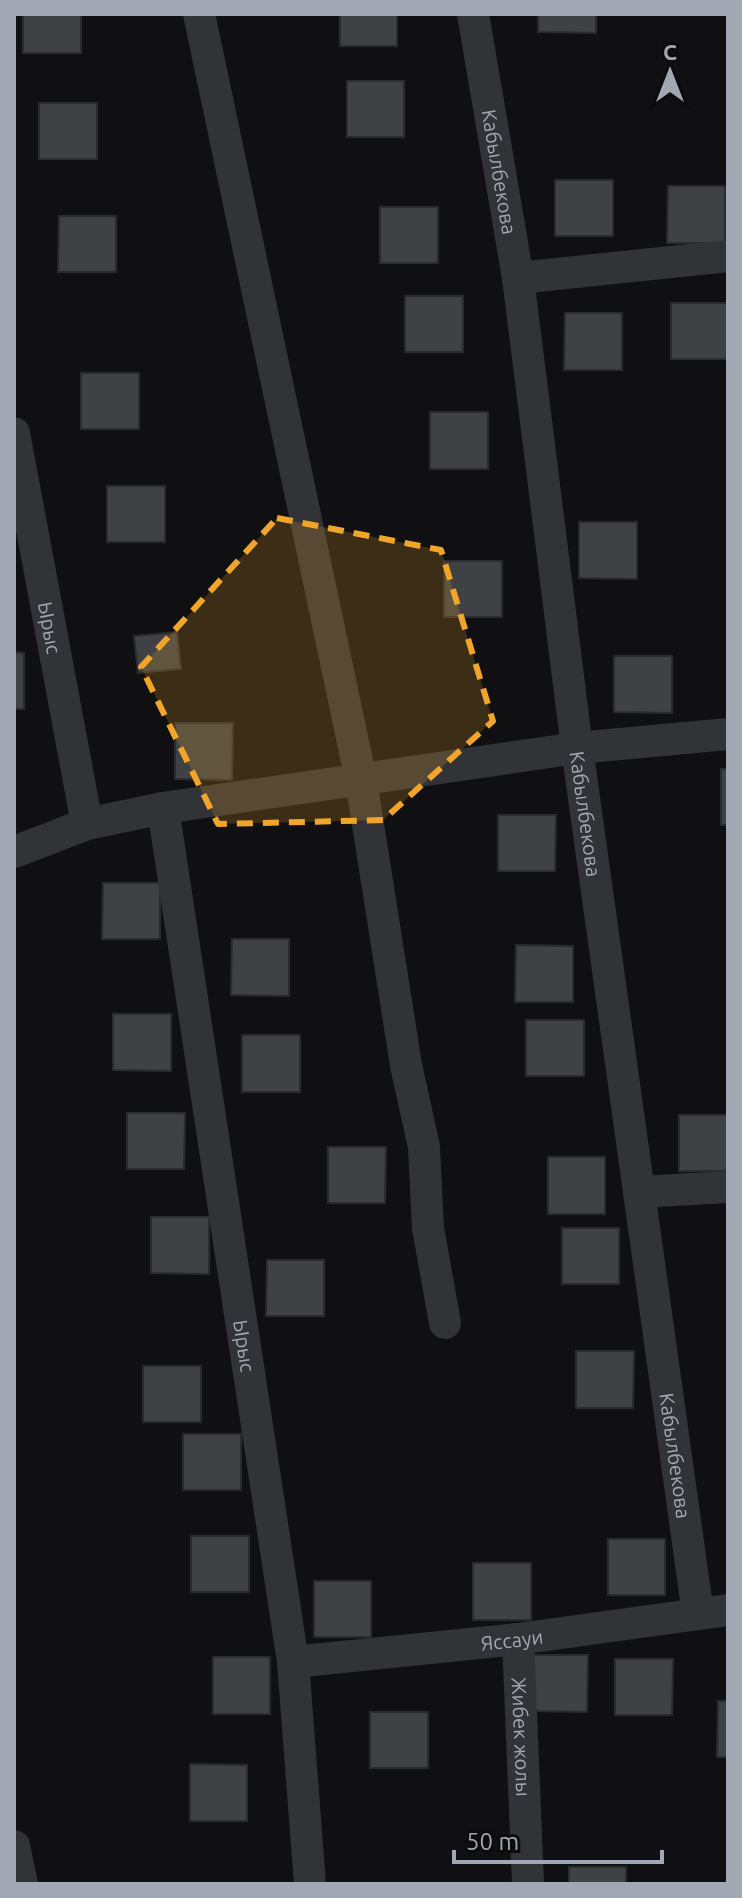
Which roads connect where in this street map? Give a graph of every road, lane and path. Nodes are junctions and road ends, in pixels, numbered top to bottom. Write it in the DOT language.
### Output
graph roads {
  1 [pos="199,14"];
  2 [pos="473,14"];
  3 [pos="728,256"];
  4 [pos="518,278"];
  5 [pos="14,433"];
  6 [pos="728,734"];
  7 [pos="577,748"];
  8 [pos="361,780"];
  9 [pos="163,808"];
  10 [pos="87,824"];
  11 [pos="14,852"];
  12 [pos="728,1187"];
  13 [pos="639,1192"];
  14 [pos="445,1323"];
  15 [pos="713,1612"];
  16 [pos="518,1639"];
  17 [pos="293,1662"];
  18 [pos="14,1846"];
  19 [pos="22,1884"];
  20 [pos="310,1884"];
  21 [pos="528,1884"];
  1 -- 8 [label="street"];
  2 -- 4 [label="street, Кабылбекова"];
  3 -- 4 [label="street"];
  4 -- 7 [label="street, Кабылбекова"];
  5 -- 10 [label="street, Ырыс"];
  6 -- 7 [label="street"];
  7 -- 8 [label="street"];
  7 -- 13 [label="street, Кабылбекова"];
  8 -- 9 [label="street"];
  8 -- 14 [label="street"];
  9 -- 10 [label="street"];
  9 -- 17 [label="street, Ырыс"];
  10 -- 11 [label="street"];
  12 -- 13 [label="street"];
  13 -- 15 [label="street, Кабылбекова"];
  15 -- 16 [label="street, Яссауи"];
  16 -- 17 [label="street, Яссауи"];
  16 -- 21 [label="street, Жибек жолы"];
  17 -- 20 [label="street, Ырыс"];
  18 -- 19 [label="street"];
}
